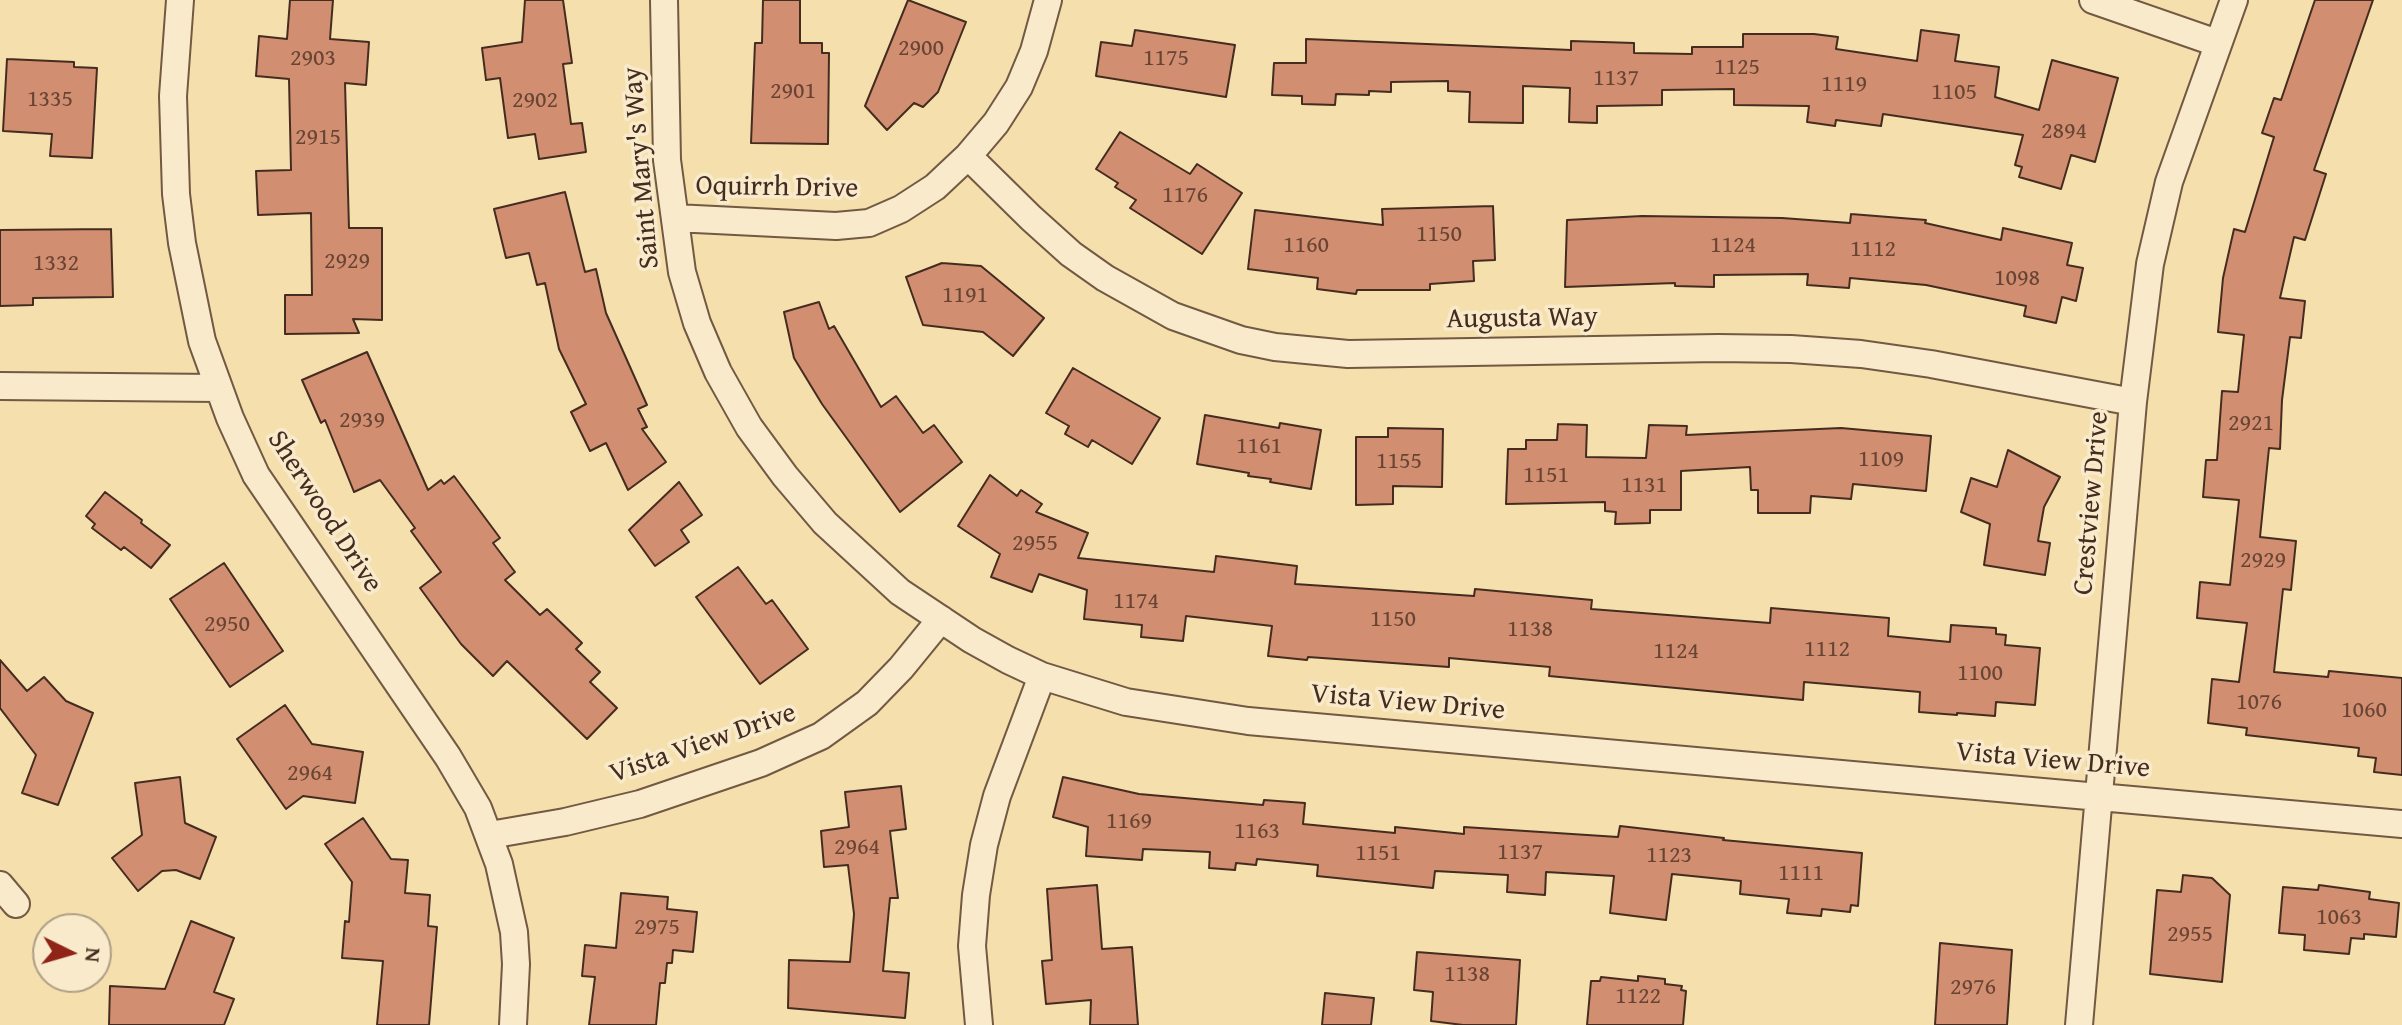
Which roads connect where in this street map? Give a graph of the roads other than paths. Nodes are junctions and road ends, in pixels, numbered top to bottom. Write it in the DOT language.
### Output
graph roads {
  1 [pos="175,0"];
  2 [pos="664,0"];
  3 [pos="1048,0"];
  4 [pos="2093,0"];
  5 [pos="2234,0"];
  6 [pos="2217,43"];
  7 [pos="968,156"];
  8 [pos="675,218"];
  9 [pos="0,386"];
  10 [pos="218,388"];
  11 [pos="2133,402"];
  12 [pos="941,619"];
  13 [pos="1042,676"];
  14 [pos="2099,797"];
  15 [pos="2402,824"];
  16 [pos="490,835"];
  17 [pos="513,1025"];
  18 [pos="979,1025"];
  19 [pos="2079,1025"];
  1 -- 10 [label="street, Sherwood Drive"];
  2 -- 8 [label="street, Saint Mary's Way"];
  3 -- 7 [label="street, Oquirrh Drive"];
  4 -- 6 [label="street"];
  5 -- 6 [label="street, Crestview Drive"];
  6 -- 11 [label="street, Crestview Drive"];
  7 -- 8 [label="street, Oquirrh Drive"];
  7 -- 11 [label="street, Augusta Way"];
  8 -- 12 [label="street, Saint Mary's Way"];
  9 -- 10 [label="street"];
  10 -- 16 [label="street, Sherwood Drive"];
  11 -- 14 [label="street, Crestview Drive"];
  12 -- 13 [label="street, Vista View Drive"];
  12 -- 16 [label="street, Vista View Drive"];
  13 -- 14 [label="street, Vista View Drive"];
  13 -- 18 [label="street"];
  14 -- 15 [label="street, Vista View Drive"];
  14 -- 19 [label="street, Crestview Drive"];
  16 -- 17 [label="street, Sherwood Drive"];
}
